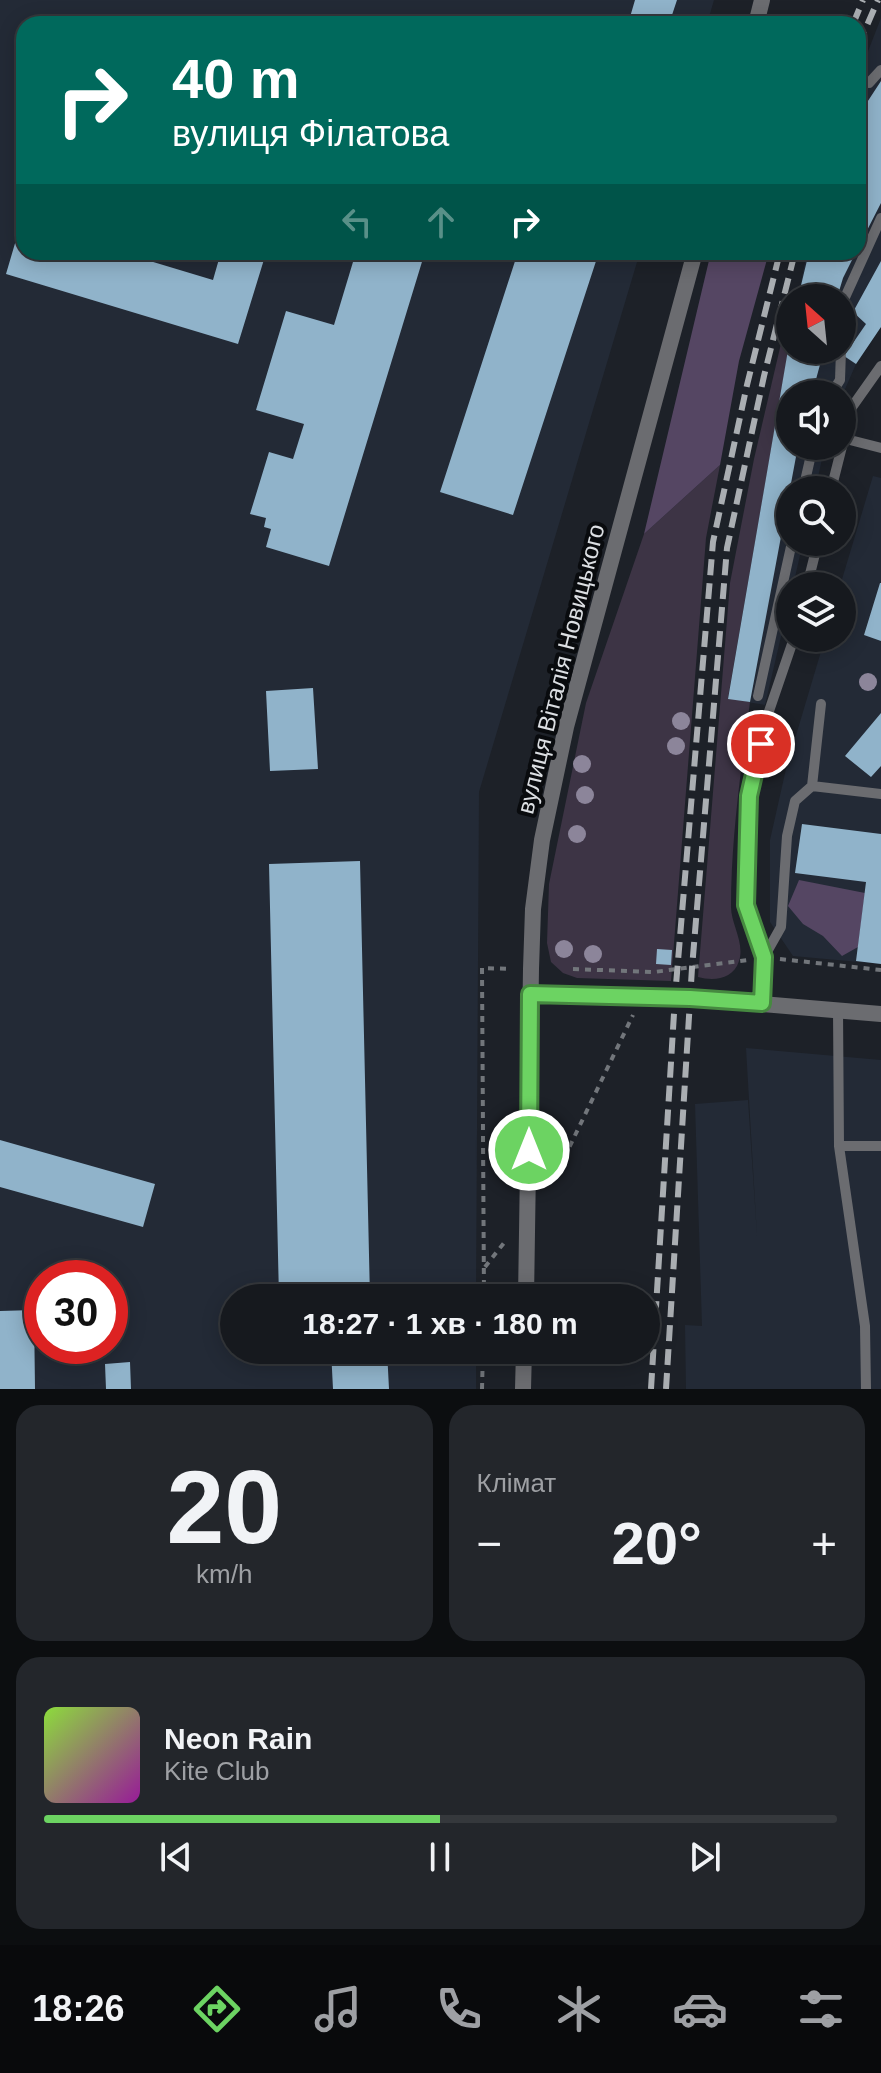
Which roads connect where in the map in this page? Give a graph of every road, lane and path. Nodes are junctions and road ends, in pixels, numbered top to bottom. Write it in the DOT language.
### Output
graph roads {
  1 [pos="881,70"];
  2 [pos="869,83"];
  3 [pos="881,218"];
  4 [pos="866,251"];
  5 [pos="693,260"];
  6 [pos="862,260"];
  7 [pos="851,284"];
  8 [pos="881,366"];
  9 [pos="856,401"];
  10 [pos="856,442"];
  11 [pos="881,448"];
  12 [pos="789,556"];
  13 [pos="789,652"];
  14 [pos="758,696"];
  15 [pos="821,704"];
  16 [pos="812,786"];
  17 [pos="881,794"];
  18 [pos="764,957"];
  19 [pos="517,969"];
  20 [pos="573,969"];
  21 [pos="881,970"];
  22 [pos="530,994"];
  23 [pos="762,1003"];
  24 [pos="637,1007"];
  25 [pos="838,1010"];
  26 [pos="881,1014"];
  27 [pos="839,1146"];
  28 [pos="881,1146"];
  29 [pos="554,1179"];
  30 [pos="484,1284"];
  31 [pos="526,1284"];
  32 [pos="483,1364"];
  33 [pos="524,1364"];
  34 [pos="482,1389"];
  35 [pos="523,1389"];
  36 [pos="866,1389"];
  1 -- 2 [label="lane"];
  3 -- 4 [label="lane"];
  5 -- 22 [label="street, вулиця Віталія Новицького"];
  6 -- 7 [label="lane"];
  8 -- 9 [label="lane"];
  10 -- 11 [label="lane"];
  12 -- 14 [label="lane"];
  13 -- 18 [label="lane"];
  15 -- 16 [label="lane"];
  16 -- 17 [label="lane"];
  16 -- 18 [label="lane"];
  18 -- 20 [label="path"];
  18 -- 21 [label="path"];
  18 -- 23 [label="lane"];
  19 -- 30 [label="path"];
  22 -- 23 [label="street"];
  22 -- 31 [label="street, вулиця Віталія Новицького"];
  23 -- 25 [label="street"];
  24 -- 29 [label="path"];
  25 -- 26 [label="street"];
  25 -- 27 [label="lane"];
  27 -- 28 [label="lane"];
  27 -- 36 [label="lane"];
  32 -- 34 [label="path"];
  33 -- 35 [label="street"];
}
